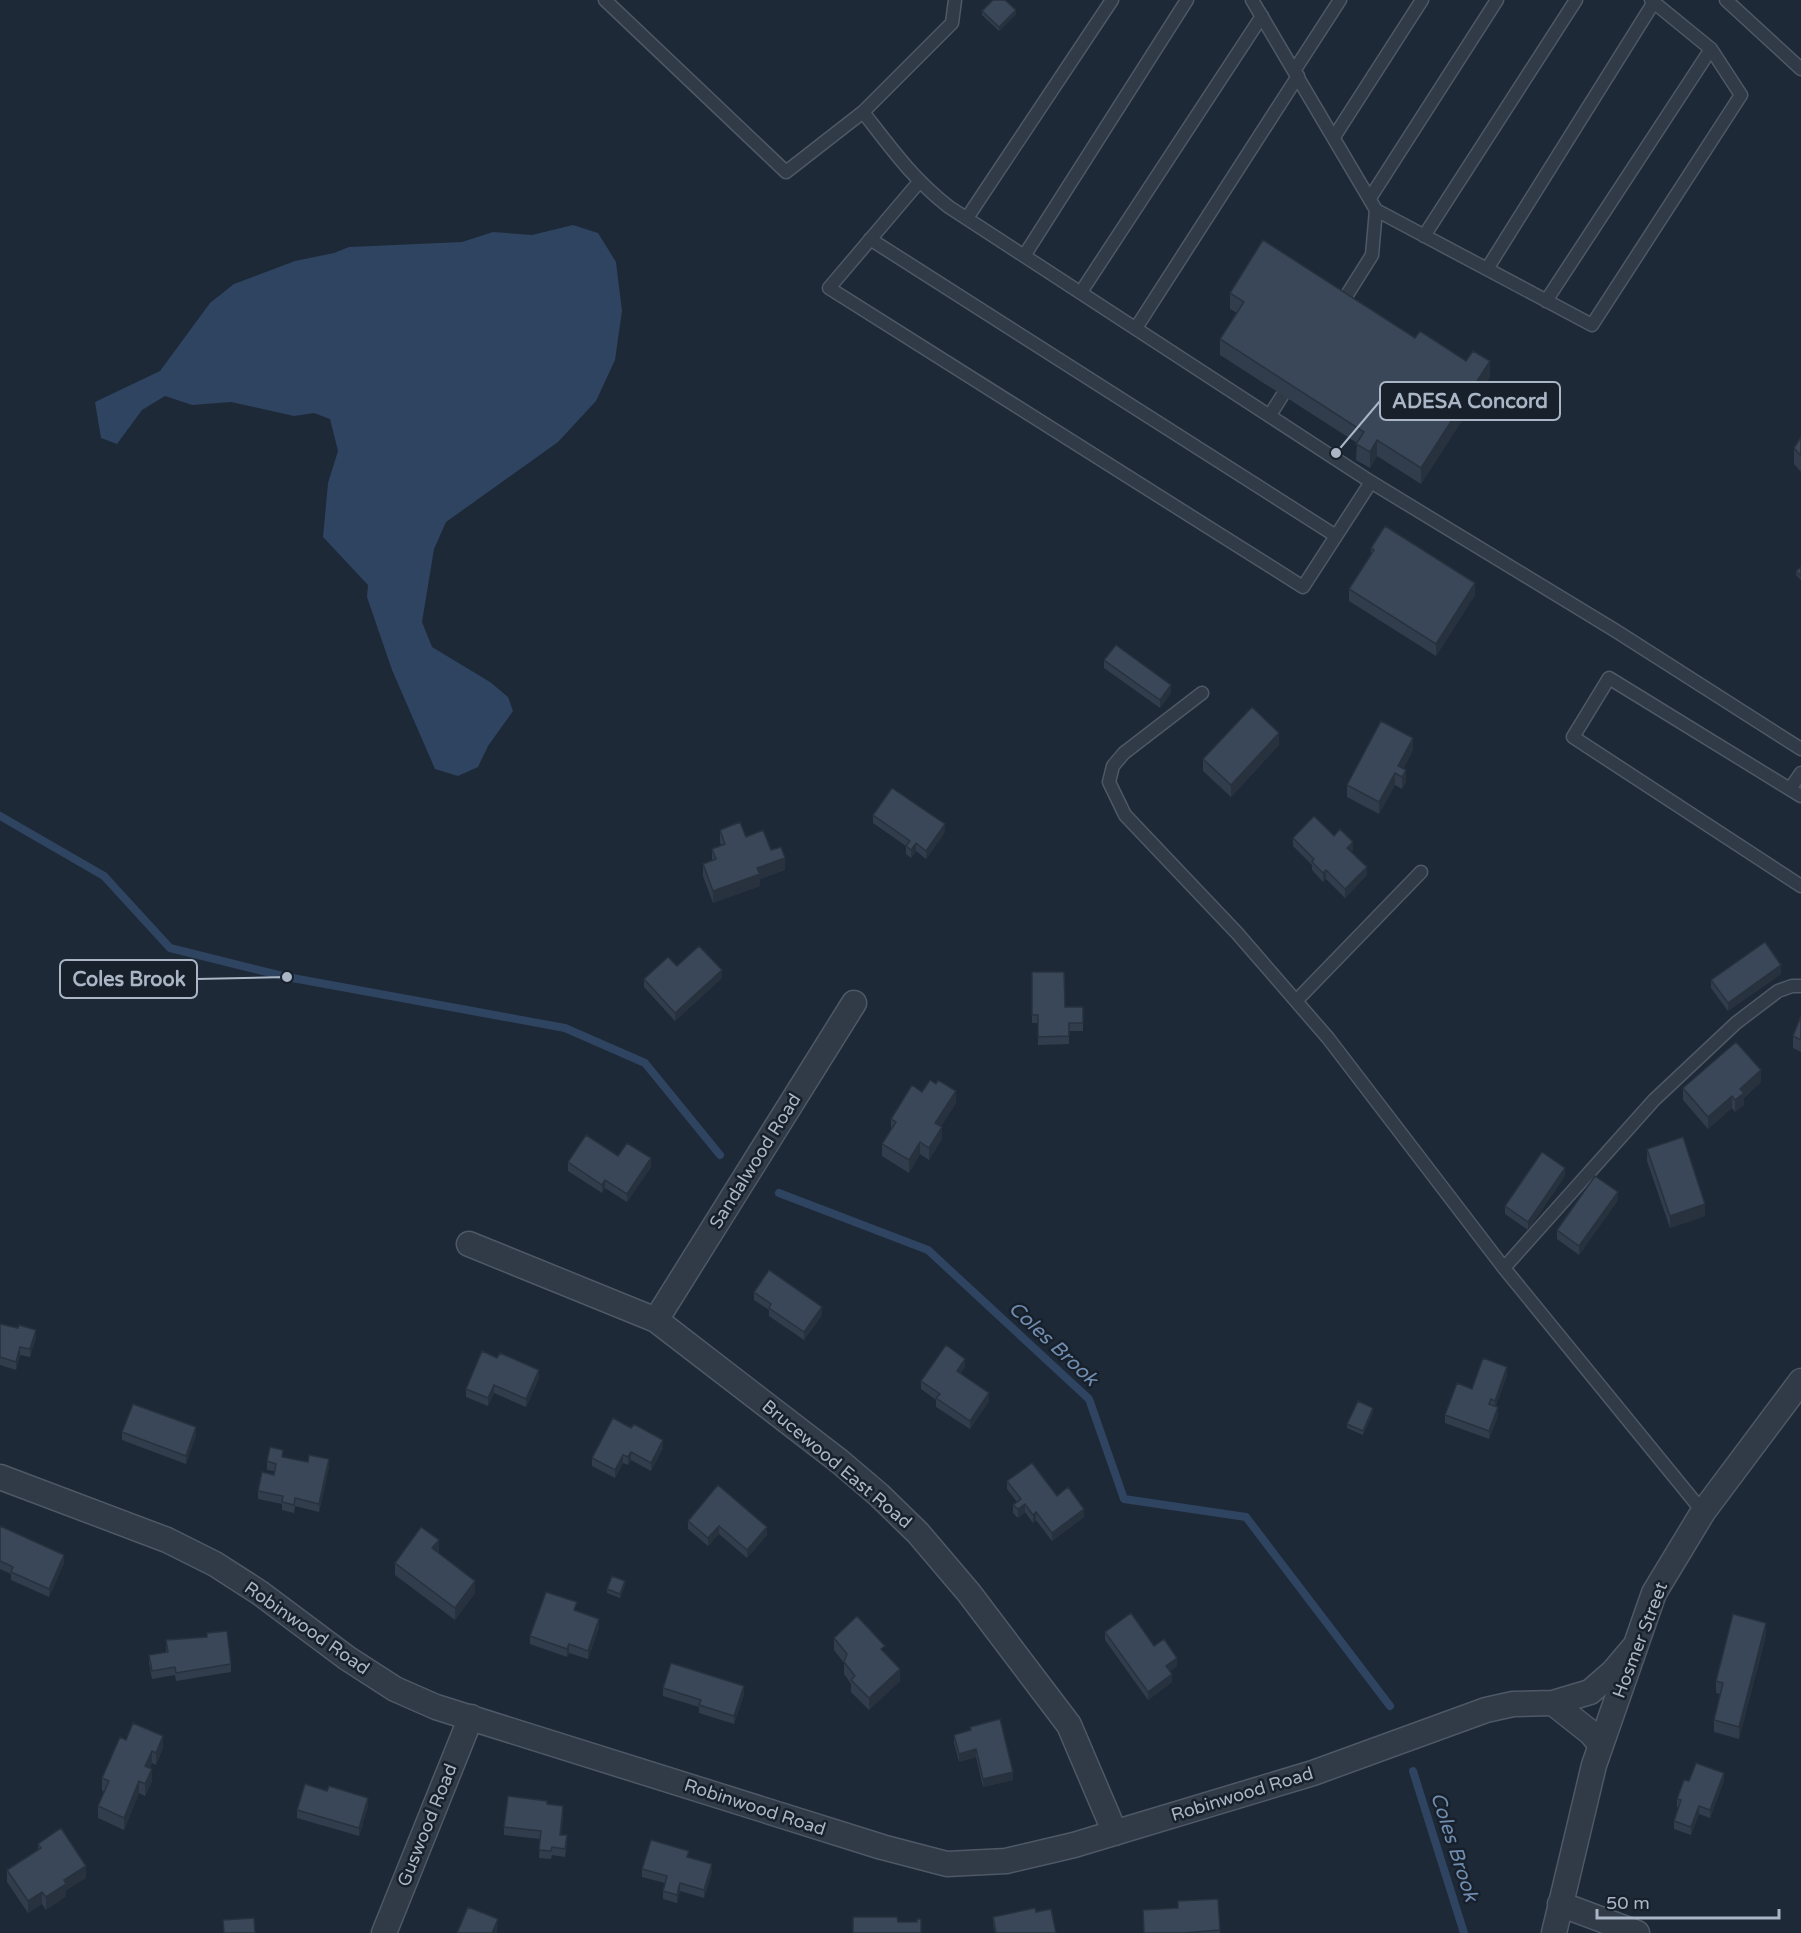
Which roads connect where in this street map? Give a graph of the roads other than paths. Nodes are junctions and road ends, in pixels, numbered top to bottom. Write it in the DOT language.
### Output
graph roads {
  1 [pos="605,0"];
  2 [pos="955,0"];
  3 [pos="1112,0"];
  4 [pos="1187,0"];
  5 [pos="1340,0"];
  6 [pos="1422,0"];
  7 [pos="1497,0"];
  8 [pos="1576,0"];
  9 [pos="1726,0"];
  10 [pos="1255,1"];
  11 [pos="1652,1"];
  12 [pos="1262,16"];
  13 [pos="1711,49"];
  14 [pos="1801,69"];
  15 [pos="1296,74"];
  16 [pos="862,112"];
  17 [pos="1334,137"];
  18 [pos="919,182"];
  19 [pos="1373,204"];
  20 [pos="967,218"];
  21 [pos="1424,236"];
  22 [pos="870,239"];
  23 [pos="1024,255"];
  24 [pos="1487,269"];
  25 [pos="1081,292"];
  26 [pos="1546,301"];
  27 [pos="1340,306"];
  28 [pos="1136,328"];
  29 [pos="1282,396"];
  30 [pos="1270,415"];
  31 [pos="1371,482"];
  32 [pos="1336,536"];
  33 [pos="1202,693"];
  34 [pos="1801,749"];
  35 [pos="1801,773"];
  36 [pos="1790,789"];
  37 [pos="1801,796"];
  38 [pos="1421,872"];
  39 [pos="1801,886"];
  40 [pos="1801,986"];
  41 [pos="1296,1001"];
  42 [pos="854,1003"];
  43 [pos="469,1244"];
  44 [pos="1504,1268"];
  45 [pos="656,1320"];
  46 [pos="1801,1381"];
  47 [pos="0,1477"];
  48 [pos="1703,1512"];
  49 [pos="1635,1646"];
  50 [pos="1553,1703"];
  51 [pos="471,1717"];
  52 [pos="1601,1745"];
  53 [pos="1115,1833"];
  54 [pos="1560,1904"];
  55 [pos="384,1933"];
  56 [pos="1554,1933"];
  57 [pos="1637,1933"];
  1 -- 16 [label="lane"];
  2 -- 16 [label="lane"];
  3 -- 20 [label="lane"];
  4 -- 23 [label="lane"];
  5 -- 15 [label="lane"];
  6 -- 17 [label="lane"];
  7 -- 19 [label="lane"];
  8 -- 21 [label="lane"];
  9 -- 14 [label="lane"];
  10 -- 12 [label="lane"];
  11 -- 13 [label="lane"];
  11 -- 24 [label="lane"];
  12 -- 15 [label="lane"];
  12 -- 25 [label="lane"];
  13 -- 26 [label="lane"];
  13 -- 26 [label="lane"];
  15 -- 17 [label="lane"];
  15 -- 28 [label="lane"];
  16 -- 18 [label="lane"];
  17 -- 19 [label="lane"];
  18 -- 20 [label="lane"];
  18 -- 22 [label="lane"];
  19 -- 21 [label="lane"];
  19 -- 27 [label="lane"];
  20 -- 23 [label="lane"];
  21 -- 24 [label="lane"];
  22 -- 32 [label="lane"];
  22 -- 32 [label="lane"];
  23 -- 25 [label="lane"];
  24 -- 26 [label="lane"];
  25 -- 28 [label="lane"];
  28 -- 30 [label="lane"];
  29 -- 30 [label="lane"];
  30 -- 31 [label="lane"];
  31 -- 32 [label="lane"];
  31 -- 34 [label="lane"];
  33 -- 41 [label="lane"];
  35 -- 36 [label="lane"];
  36 -- 37 [label="lane"];
  36 -- 39 [label="lane"];
  38 -- 41 [label="lane"];
  40 -- 44 [label="lane"];
  41 -- 44 [label="lane"];
  42 -- 45 [label="street, Sandalwood Road"];
  43 -- 45 [label="street, Brucewood East Road"];
  44 -- 48 [label="lane"];
  45 -- 53 [label="street, Brucewood East Road"];
  46 -- 48 [label="street, Hosmer Street"];
  47 -- 51 [label="street, Robinwood Road"];
  48 -- 49 [label="street, Hosmer Street"];
  49 -- 50 [label="street, Robinwood Road"];
  49 -- 52 [label="street, Hosmer Street"];
  50 -- 52 [label="street"];
  50 -- 53 [label="street, Robinwood Road"];
  51 -- 53 [label="street, Robinwood Road"];
  51 -- 55 [label="street, Guswood Road"];
  52 -- 54 [label="street, Hosmer Street"];
  54 -- 56 [label="street, Hosmer Street"];
  54 -- 57 [label="street"];
}
